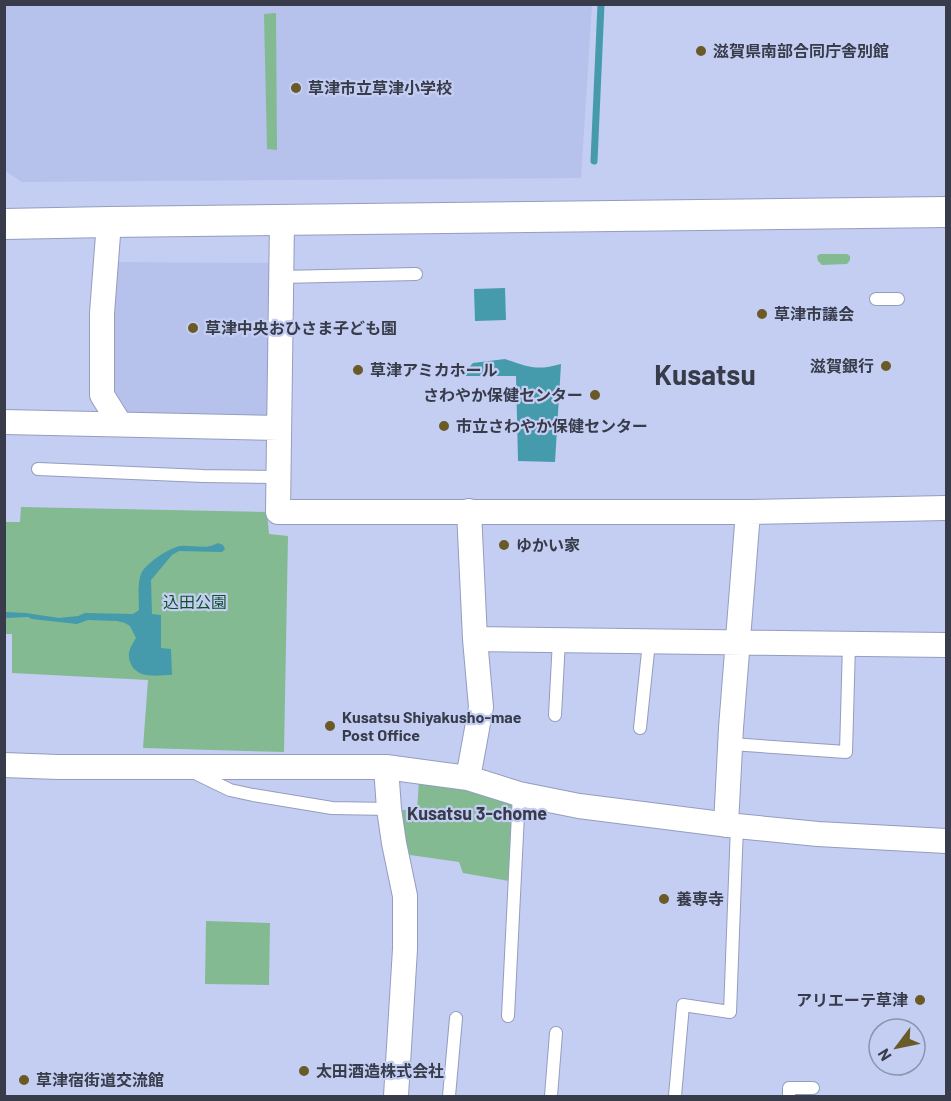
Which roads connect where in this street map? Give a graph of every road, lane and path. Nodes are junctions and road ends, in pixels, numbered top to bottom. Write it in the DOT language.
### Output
graph roads {
  1 [pos="946,212"];
  2 [pos="282,220"];
  3 [pos="109,222"];
  4 [pos="4,224"];
  5 [pos="416,274"];
  6 [pos="281,277"];
  7 [pos="876,299"];
  8 [pos="898,299"];
  9 [pos="4,422"];
  10 [pos="120,424"];
  11 [pos="279,428"];
  12 [pos="38,469"];
  13 [pos="278,477"];
  14 [pos="946,508"];
  15 [pos="469,511"];
  16 [pos="748,512"];
  17 [pos="475,639"];
  18 [pos="559,640"];
  19 [pos="649,642"];
  20 [pos="739,643"];
  21 [pos="849,644"];
  22 [pos="946,645"];
  23 [pos="555,715"];
  24 [pos="640,728"];
  25 [pos="730,744"];
  26 [pos="4,765"];
  27 [pos="184,767"];
  28 [pos="386,767"];
  29 [pos="468,778"];
  30 [pos="519,794"];
  31 [pos="389,809"];
  32 [pos="731,825"];
  33 [pos="946,841"];
  34 [pos="508,1016"];
  35 [pos="456,1018"];
  36 [pos="556,1033"];
  37 [pos="813,1088"];
  38 [pos="396,1096"];
  39 [pos="449,1096"];
  40 [pos="551,1096"];
  41 [pos="675,1096"];
  42 [pos="789,1096"];
  1 -- 2 [label="street"];
  2 -- 3 [label="street"];
  2 -- 6 [label="street"];
  3 -- 4 [label="street"];
  3 -- 10 [label="street"];
  5 -- 6 [label="lane"];
  6 -- 11 [label="street"];
  7 -- 8 [label="lane"];
  9 -- 10 [label="street"];
  10 -- 11 [label="street"];
  11 -- 13 [label="street"];
  12 -- 13 [label="lane"];
  13 -- 15 [label="street"];
  14 -- 16 [label="street"];
  15 -- 16 [label="street"];
  15 -- 17 [label="street"];
  16 -- 20 [label="street"];
  17 -- 18 [label="street"];
  17 -- 29 [label="street"];
  18 -- 19 [label="street"];
  18 -- 23 [label="lane"];
  19 -- 20 [label="street"];
  19 -- 24 [label="lane"];
  20 -- 21 [label="street"];
  20 -- 25 [label="street"];
  21 -- 22 [label="street"];
  21 -- 25 [label="lane"];
  25 -- 32 [label="street"];
  26 -- 27 [label="street"];
  27 -- 28 [label="street"];
  27 -- 31 [label="lane"];
  28 -- 29 [label="street"];
  28 -- 31 [label="street"];
  29 -- 30 [label="street"];
  30 -- 32 [label="street"];
  30 -- 34 [label="lane"];
  31 -- 38 [label="street"];
  32 -- 33 [label="street"];
  32 -- 41 [label="lane"];
  35 -- 39 [label="lane"];
  36 -- 40 [label="lane"];
  37 -- 42 [label="lane"];
}
